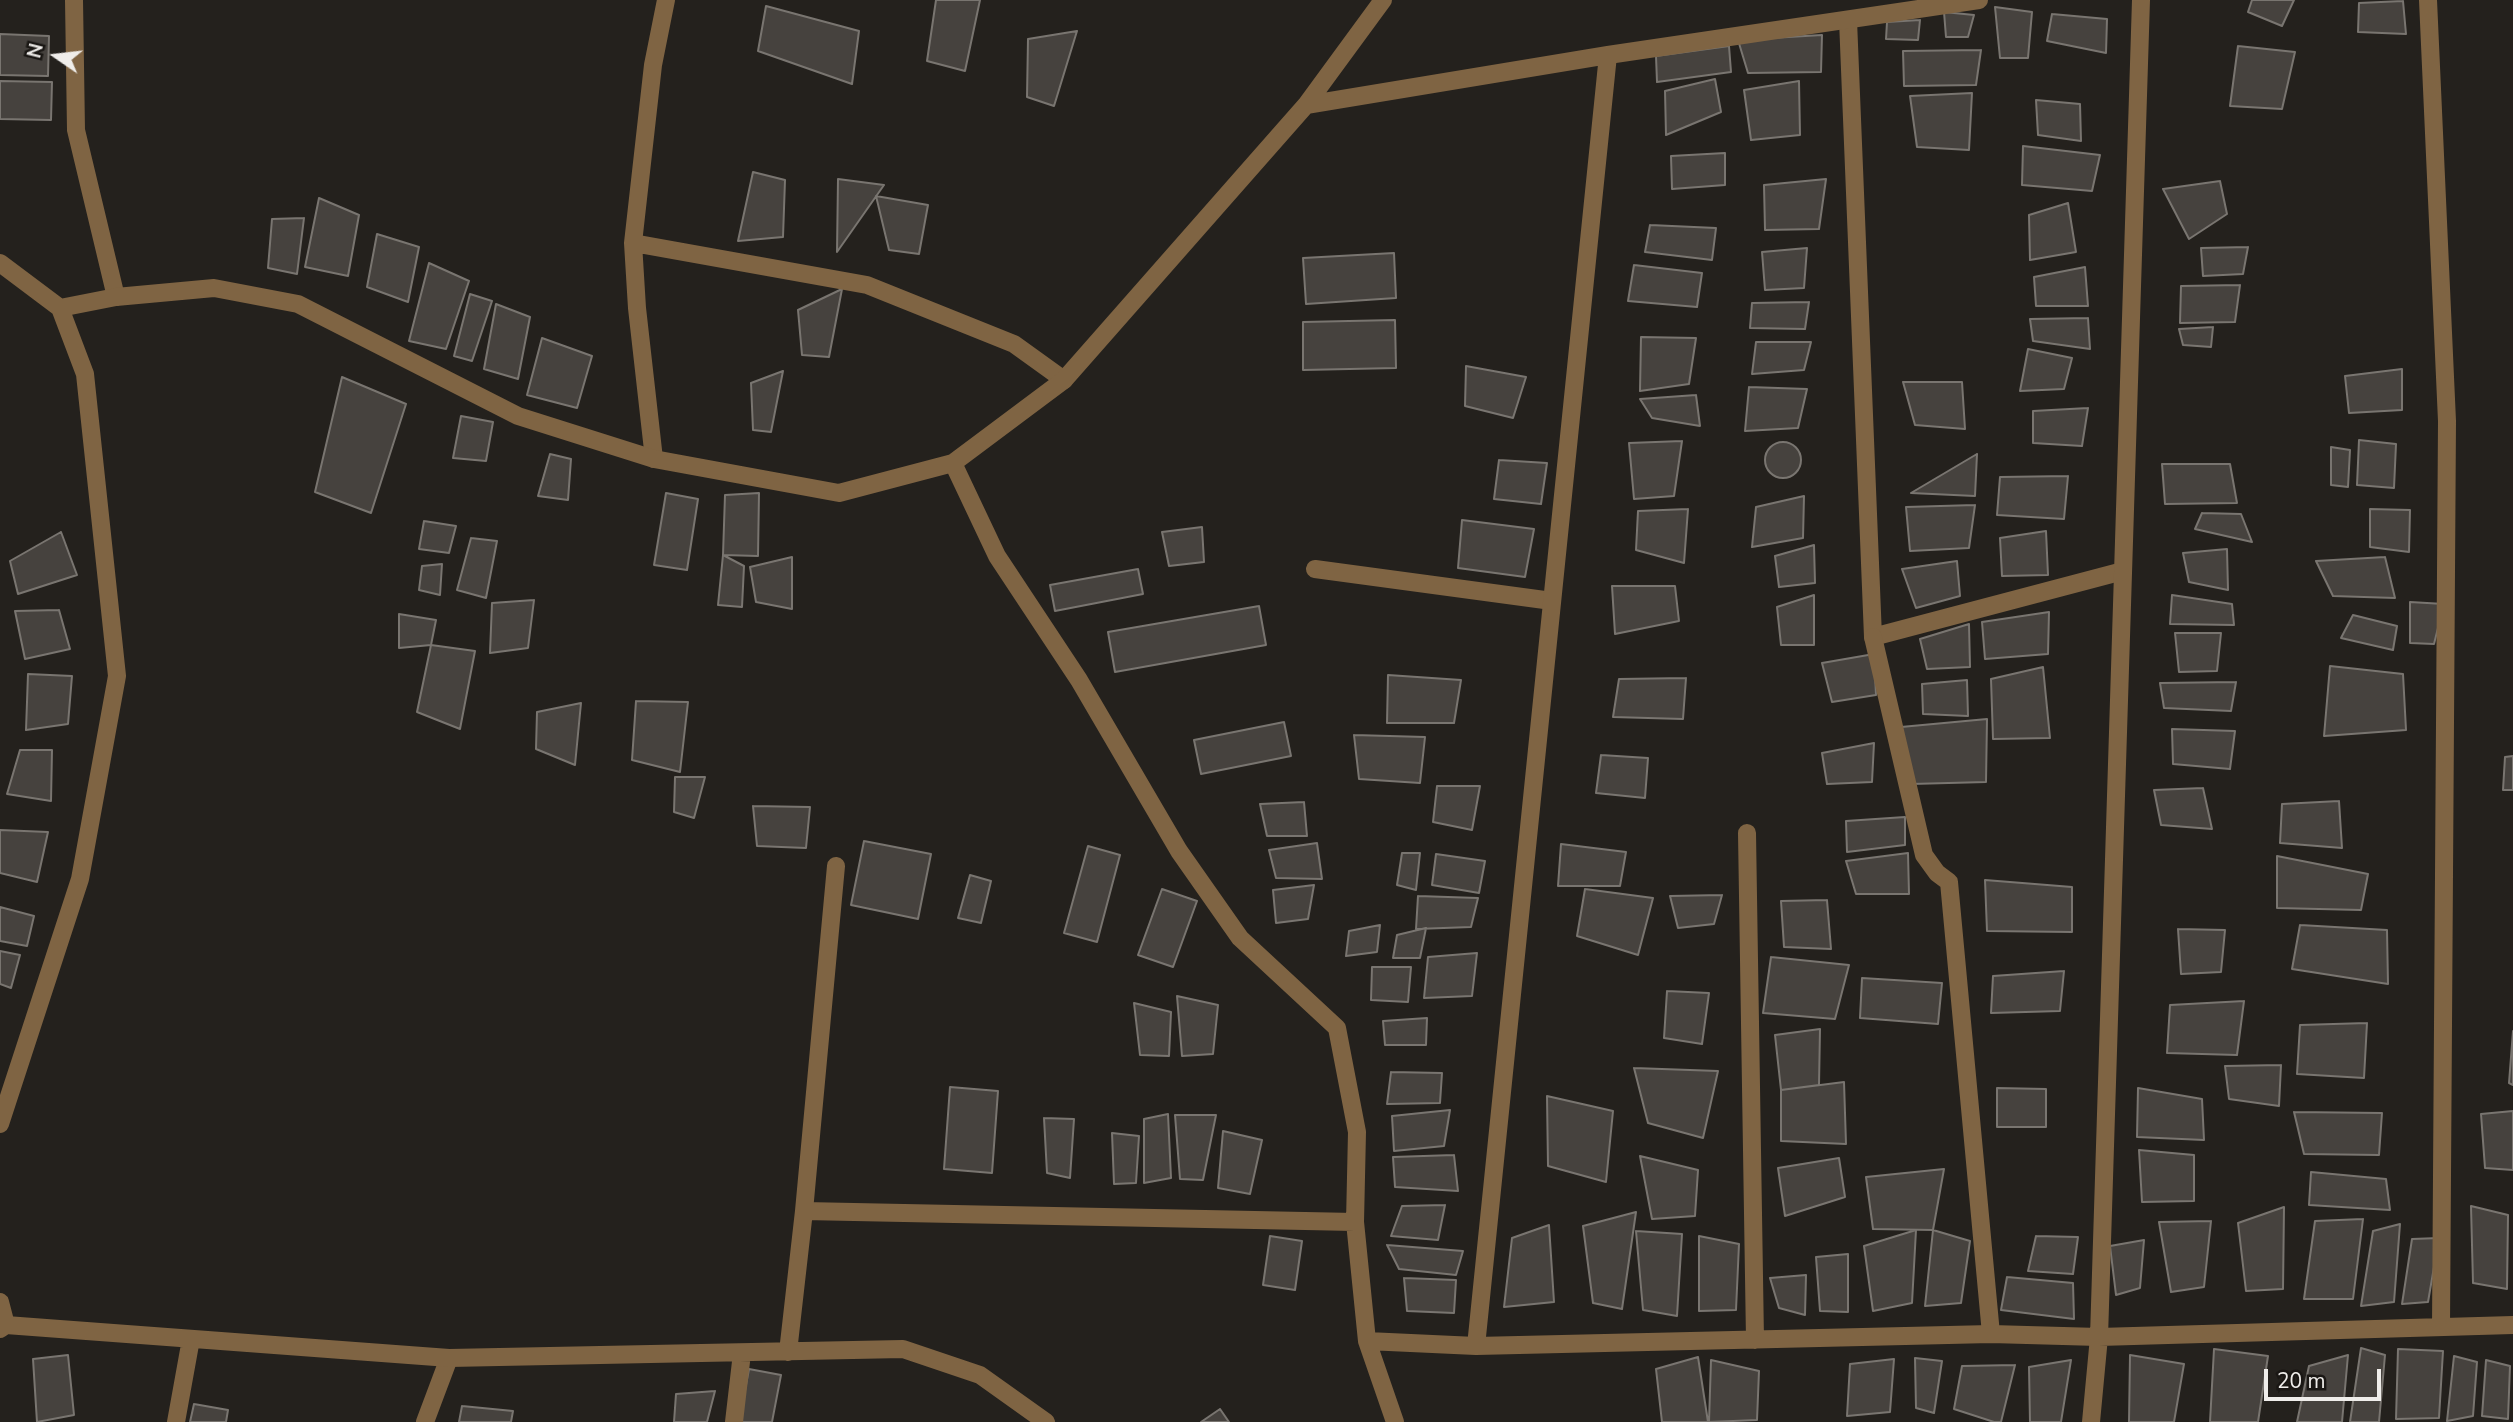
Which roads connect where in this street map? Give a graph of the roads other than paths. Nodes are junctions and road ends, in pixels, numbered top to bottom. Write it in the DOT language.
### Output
graph roads {
  1 [pos="74,0"];
  2 [pos="666,0"];
  3 [pos="1383,0"];
  4 [pos="1979,0"];
  5 [pos="2141,0"];
  6 [pos="2428,0"];
  7 [pos="1848,20"];
  8 [pos="1608,55"];
  9 [pos="1306,105"];
  10 [pos="633,243"];
  11 [pos="0,263"];
  12 [pos="116,297"];
  13 [pos="60,308"];
  14 [pos="1064,380"];
  15 [pos="654,459"];
  16 [pos="953,463"];
  17 [pos="1315,569"];
  18 [pos="2123,571"];
  19 [pos="1552,601"];
  20 [pos="1873,637"];
  21 [pos="1747,833"];
  22 [pos="836,866"];
  23 [pos="0,1124"];
  24 [pos="804,1210"];
  25 [pos="1355,1222"];
  26 [pos="0,1302"];
  27 [pos="2513,1325"];
  28 [pos="2441,1326"];
  29 [pos="3,1327"];
  30 [pos="1991,1334"];
  31 [pos="2099,1337"];
  32 [pos="191,1339"];
  33 [pos="1755,1339"];
  34 [pos="1367,1341"];
  35 [pos="1476,1346"];
  36 [pos="788,1352"];
  37 [pos="742,1353"];
  38 [pos="450,1358"];
  39 [pos="1044,1421"];
  40 [pos="176,1422"];
  41 [pos="425,1422"];
  42 [pos="734,1422"];
  43 [pos="1395,1422"];
  44 [pos="2091,1422"];
  1 -- 12 [label="street"];
  2 -- 10 [label="street"];
  3 -- 9 [label="street"];
  4 -- 7 [label="street"];
  5 -- 18 [label="street"];
  6 -- 28 [label="street"];
  7 -- 8 [label="street"];
  7 -- 20 [label="street"];
  8 -- 9 [label="street"];
  8 -- 19 [label="street"];
  9 -- 14 [label="street"];
  10 -- 14 [label="street"];
  10 -- 15 [label="street"];
  11 -- 13 [label="street"];
  12 -- 13 [label="street"];
  12 -- 15 [label="street"];
  13 -- 23 [label="street"];
  14 -- 16 [label="street"];
  15 -- 16 [label="street"];
  16 -- 25 [label="street"];
  17 -- 19 [label="street"];
  18 -- 20 [label="street"];
  18 -- 31 [label="street"];
  19 -- 35 [label="street"];
  20 -- 30 [label="street"];
  21 -- 33 [label="street"];
  22 -- 24 [label="street"];
  24 -- 25 [label="street"];
  24 -- 36 [label="street"];
  25 -- 34 [label="street"];
  26 -- 29 [label="street"];
  27 -- 28 [label="street"];
  28 -- 31 [label="street"];
  29 -- 32 [label="street"];
  30 -- 31 [label="street"];
  30 -- 33 [label="street"];
  31 -- 44 [label="street"];
  32 -- 38 [label="street"];
  32 -- 40 [label="street"];
  33 -- 35 [label="street"];
  34 -- 35 [label="street"];
  34 -- 43 [label="street"];
  36 -- 37 [label="street"];
  36 -- 39 [label="street"];
  37 -- 38 [label="street"];
  37 -- 42 [label="street"];
  38 -- 41 [label="street"];
}
